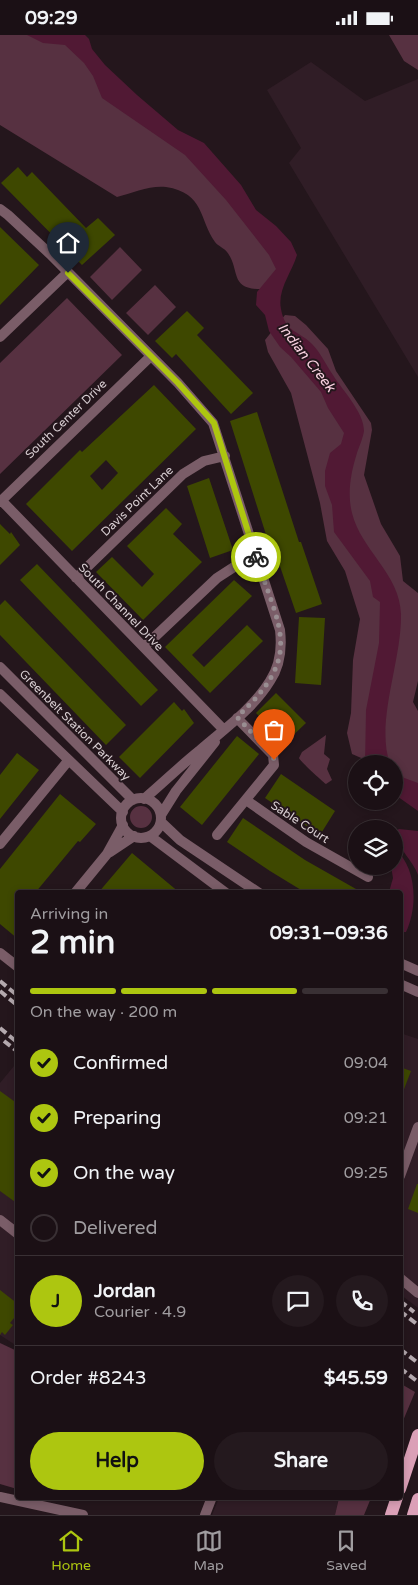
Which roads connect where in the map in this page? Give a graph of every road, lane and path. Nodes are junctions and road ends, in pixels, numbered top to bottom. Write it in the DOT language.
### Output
graph roads {
  1 [pos="0,209"];
  2 [pos="68,273"];
  3 [pos="0,337"];
  4 [pos="151,356"];
  5 [pos="225,456"];
  6 [pos="1,501"];
  7 [pos="257,558"];
  8 [pos="76,578"];
  9 [pos="144,647"];
  10 [pos="0,667"];
  11 [pos="0,694"];
  12 [pos="237,717"];
  13 [pos="222,731"];
  14 [pos="68,761"];
  15 [pos="144,799"];
  16 [pos="133,800"];
  17 [pos="246,800"];
  18 [pos="123,812"];
  19 [pos="161,819"];
  20 [pos="123,825"];
  21 [pos="217,835"];
  22 [pos="134,836"];
  23 [pos="150,836"];
  24 [pos="0,844"];
  25 [pos="108,854"];
  26 [pos="368,877"];
  27 [pos="78,890"];
  28 [pos="222,890"];
  29 [pos="255,890"];
  30 [pos="0,953"];
  31 [pos="403,964"];
  32 [pos="15,965"];
  33 [pos="418,971"];
  34 [pos="403,985"];
  35 [pos="418,992"];
  36 [pos="418,1127"];
  37 [pos="403,1168"];
  38 [pos="0,1220"];
  39 [pos="15,1232"];
  40 [pos="403,1280"];
  41 [pos="418,1293"];
  42 [pos="418,1435"];
  43 [pos="403,1480"];
  44 [pos="0,1497"];
  45 [pos="418,1499"];
  46 [pos="211,1500"];
  47 [pos="396,1500"];
  48 [pos="82,1515"];
  49 [pos="205,1515"];
  50 [pos="392,1515"];
  51 [pos="413,1515"];
  1 -- 2 [label="street"];
  2 -- 3 [label="street"];
  2 -- 4 [label="street"];
  4 -- 5 [label="street"];
  4 -- 6 [label="street, South Center Drive"];
  5 -- 7 [label="street"];
  5 -- 8 [label="street, Davis Point Lane"];
  6 -- 8 [label="street, South Channel Drive"];
  7 -- 9 [label="street"];
  7 -- 12 [label="street"];
  8 -- 9 [label="street, South Channel Drive"];
  9 -- 13 [label="street, South Channel Drive"];
  10 -- 16 [label="street, Greenbelt Station Parkway"];
  11 -- 14 [label="street"];
  12 -- 13 [label="street"];
  12 -- 17 [label="street"];
  13 -- 15 [label="street"];
  13 -- 19 [label="street"];
  14 -- 18 [label="street"];
  14 -- 24 [label="street"];
  15 -- 16 [label="street"];
  15 -- 19 [label="street"];
  16 -- 18 [label="street"];
  17 -- 21 [label="street"];
  17 -- 26 [label="street, Sable Court"];
  18 -- 20 [label="street"];
  19 -- 23 [label="street"];
  19 -- 29 [label="street"];
  20 -- 22 [label="street"];
  20 -- 25 [label="street"];
  22 -- 23 [label="street"];
  22 -- 25 [label="street"];
  23 -- 28 [label="street"];
  25 -- 27 [label="street"];
  30 -- 32 [label="street"];
  31 -- 33 [label="street"];
  34 -- 35 [label="street"];
  36 -- 37 [label="street"];
  38 -- 39 [label="street"];
  40 -- 41 [label="street"];
  42 -- 43 [label="main road"];
  44 -- 48 [label="street"];
  45 -- 51 [label="main road"];
  46 -- 49 [label="street"];
  47 -- 50 [label="main road"];
}
